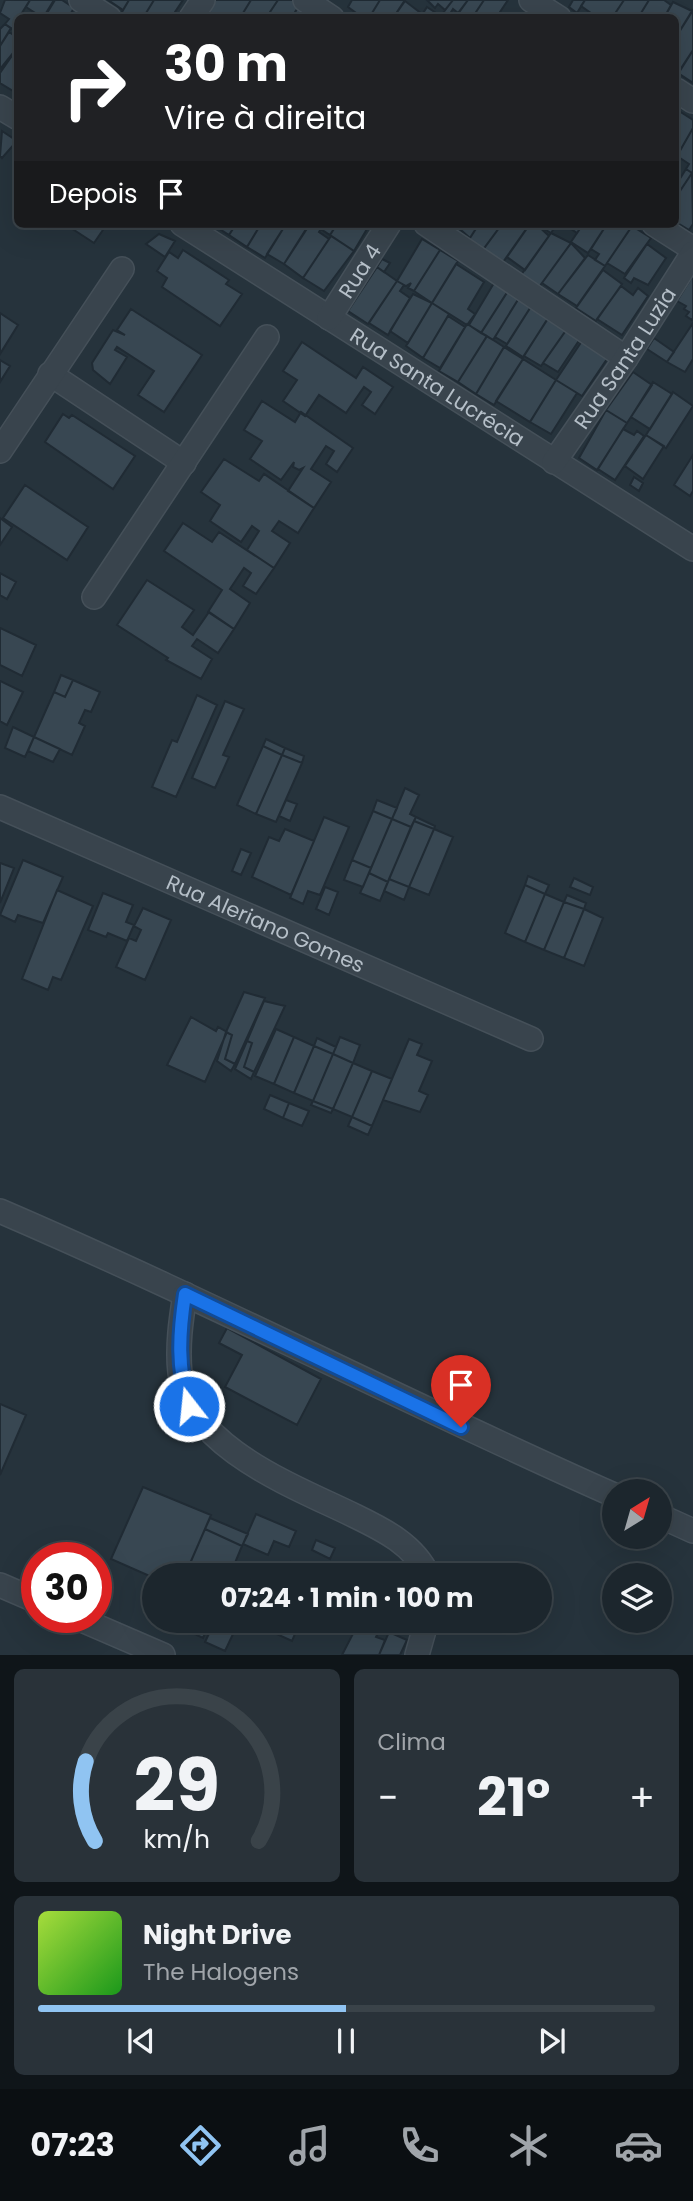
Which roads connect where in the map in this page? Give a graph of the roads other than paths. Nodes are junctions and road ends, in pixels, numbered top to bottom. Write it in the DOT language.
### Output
graph roads {
  1 [pos="81,0"];
  2 [pos="305,0"];
  3 [pos="531,5"];
  4 [pos="103,14"];
  5 [pos="326,14"];
  6 [pos="550,14"];
  7 [pos="188,228"];
  8 [pos="386,228"];
  9 [pos="432,228"];
  10 [pos="660,228"];
  11 [pos="693,251"];
  12 [pos="122,268"];
  13 [pos="329,318"];
  14 [pos="267,337"];
  15 [pos="626,358"];
  16 [pos="50,374"];
  17 [pos="0,451"];
  18 [pos="554,462"];
  19 [pos="184,463"];
  20 [pos="693,550"];
  21 [pos="94,597"];
  22 [pos="0,807"];
  23 [pos="531,1039"];
  24 [pos="0,1211"];
  25 [pos="185,1294"];
  26 [pos="602,1490"];
  27 [pos="672,1521"];
  28 [pos="693,1531"];
  29 [pos="420,1563"];
  30 [pos="0,1585"];
  31 [pos="21,1594"];
  32 [pos="112,1633"];
  33 [pos="423,1633"];
  34 [pos="163,1655"];
  35 [pos="417,1655"];
  1 -- 4 [label="street"];
  2 -- 5 [label="street"];
  3 -- 6 [label="street"];
  7 -- 13 [label="street, Rua Santa Lucrécia"];
  8 -- 13 [label="street, Rua 4"];
  9 -- 15 [label="street"];
  10 -- 11 [label="street"];
  11 -- 15 [label="street, Rua Santa Luzia"];
  12 -- 16 [label="street"];
  13 -- 18 [label="street, Rua Santa Lucrécia"];
  14 -- 19 [label="street"];
  15 -- 18 [label="street, Rua Santa Luzia"];
  16 -- 17 [label="street"];
  16 -- 19 [label="street"];
  18 -- 20 [label="street, Rua Santa Lucrécia"];
  19 -- 21 [label="street"];
  22 -- 23 [label="street, Rua Aleriano Gomes"];
  24 -- 25 [label="street"];
  25 -- 26 [label="street"];
  25 -- 29 [label="street"];
  27 -- 28 [label="street"];
  30 -- 31 [label="street"];
  32 -- 34 [label="street"];
  33 -- 35 [label="street"];
}
